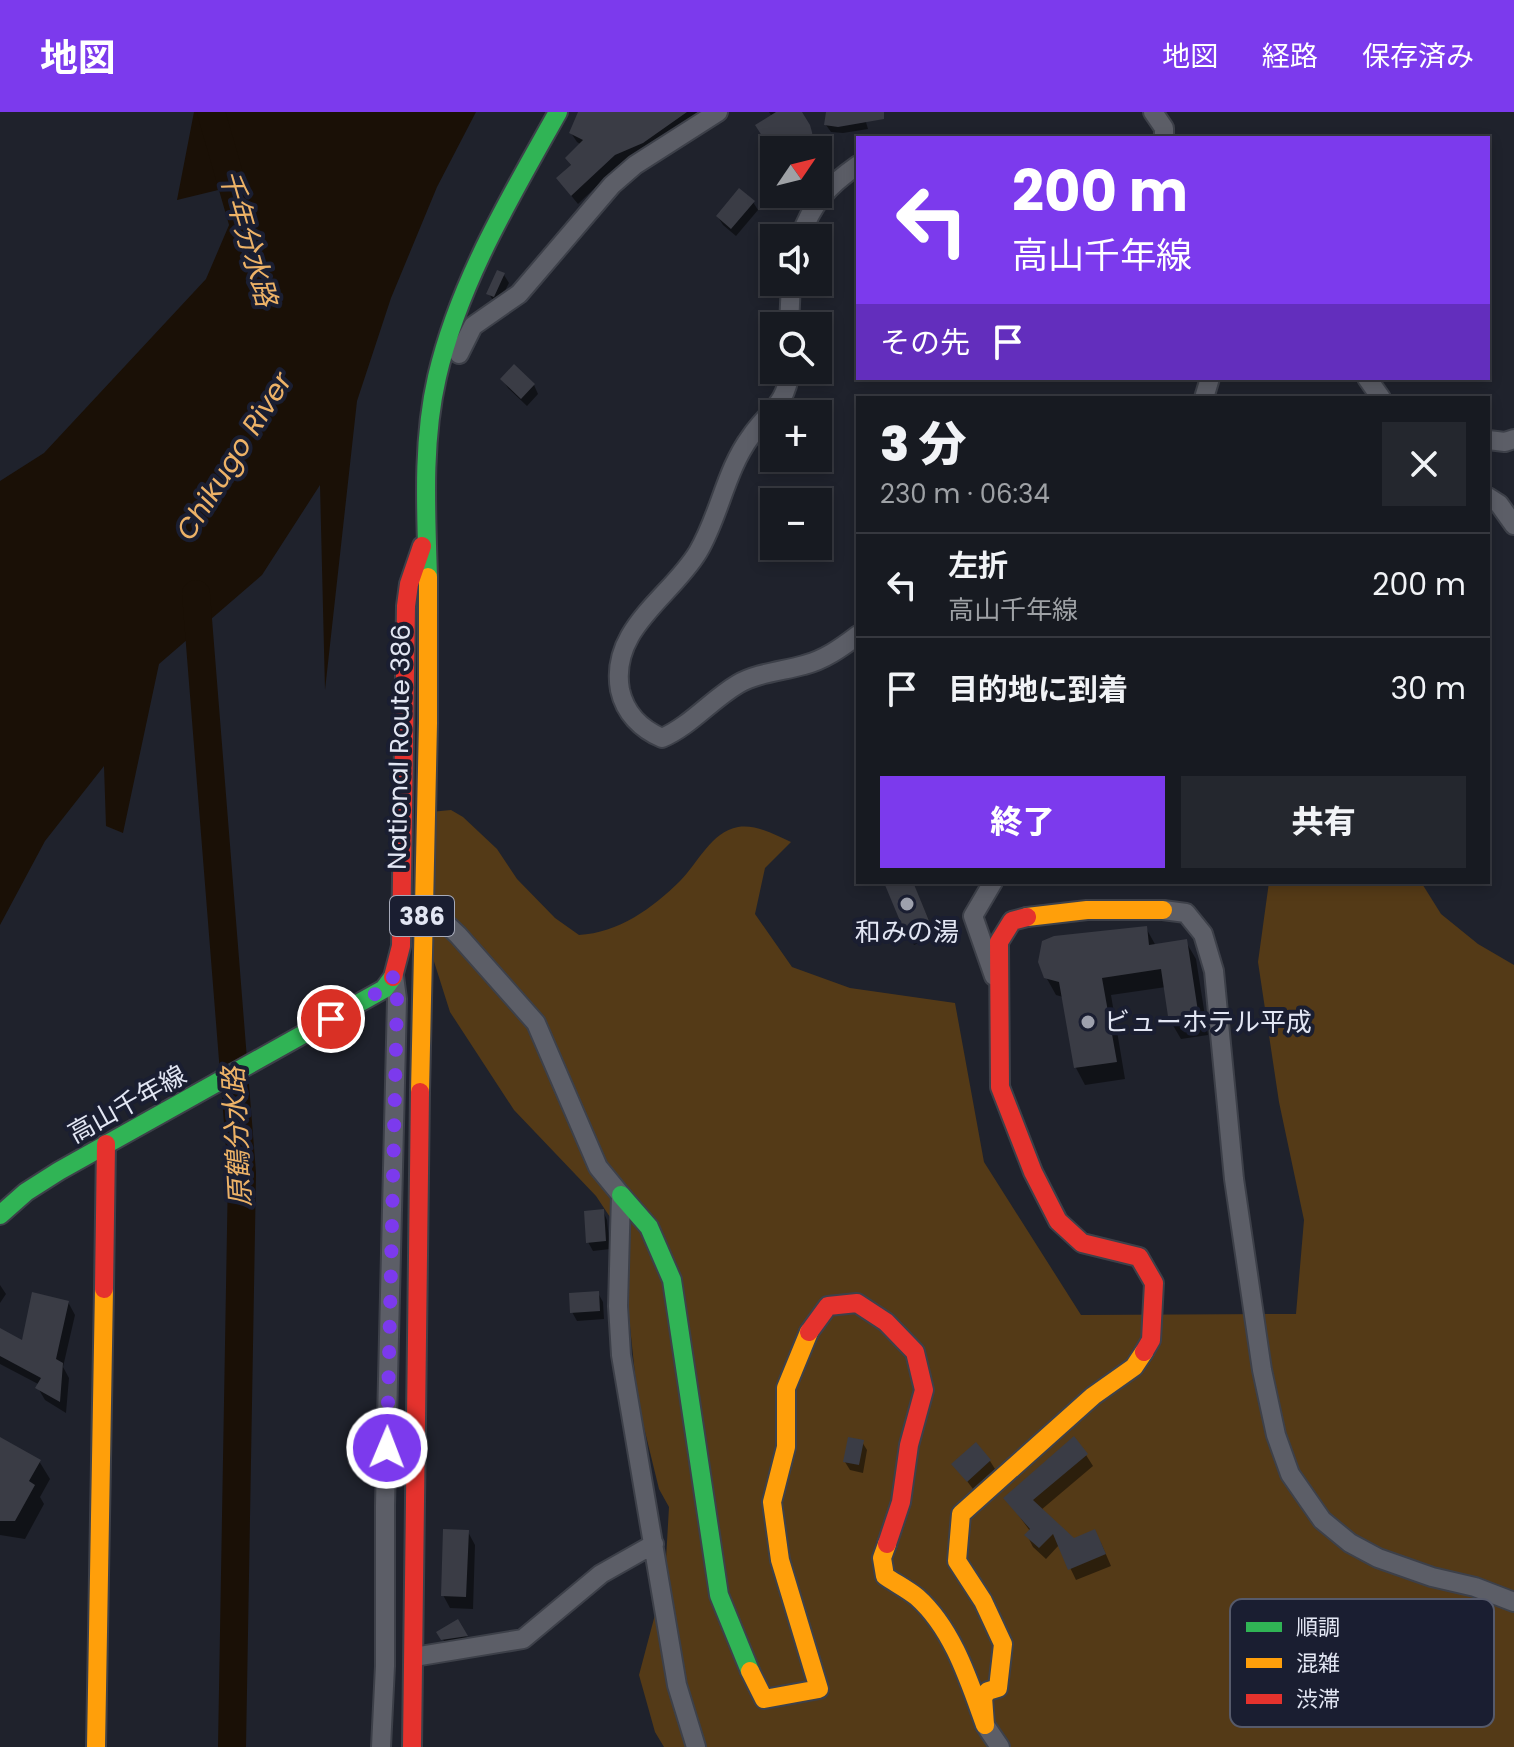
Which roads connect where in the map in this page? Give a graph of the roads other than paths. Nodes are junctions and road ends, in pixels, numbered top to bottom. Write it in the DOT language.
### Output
graph roads {
  1 [pos="558,112"];
  2 [pos="718,112"];
  3 [pos="1153,112"];
  4 [pos="1164,136"];
  5 [pos="856,166"];
  6 [pos="806,224"];
  7 [pos="444,353"];
  8 [pos="788,384"];
  9 [pos="1514,439"];
  10 [pos="1490,440"];
  11 [pos="1490,498"];
  12 [pos="1514,525"];
  13 [pos="426,534"];
  14 [pos="856,636"];
  15 [pos="992,884"];
  16 [pos="1163,910"];
  17 [pos="422,917"];
  18 [pos="389,983"];
  19 [pos="999,990"];
  20 [pos="114,1141"];
  21 [pos="621,1195"];
  22 [pos="0,1215"];
  23 [pos="654,1544"];
  24 [pos="1514,1602"];
  25 [pos="414,1657"];
  26 [pos="97,1724"];
  27 [pos="985,1725"];
  28 [pos="84,1747"];
  29 [pos="96,1747"];
  30 [pos="381,1747"];
  31 [pos="412,1747"];
  32 [pos="696,1747"];
  33 [pos="1000,1747"];
  1 -- 7 [label="main road, National Route 386 / 386"];
  2 -- 7 [label="street"];
  3 -- 4 [label="street"];
  5 -- 6 [label="street"];
  7 -- 13 [label="main road, National Route 386 / 386"];
  8 -- 14 [label="street"];
  9 -- 10 [label="street"];
  11 -- 12 [label="street"];
  13 -- 17 [label="main road, National Route 386 / 386"];
  13 -- 18 [label="main road"];
  15 -- 19 [label="street"];
  16 -- 19 [label="main road"];
  16 -- 24 [label="street"];
  17 -- 21 [label="street"];
  17 -- 25 [label="main road, National Route 386 / 386"];
  18 -- 20 [label="main road, 高山千年線"];
  18 -- 30 [label="street"];
  19 -- 27 [label="main road"];
  20 -- 22 [label="main road, 高山千年線"];
  20 -- 26 [label="main road"];
  21 -- 23 [label="street"];
  21 -- 27 [label="main road"];
  23 -- 25 [label="street"];
  23 -- 32 [label="street"];
  25 -- 31 [label="main road, National Route 386 / 386"];
  26 -- 28 [label="street"];
  26 -- 29 [label="main road"];
  27 -- 33 [label="street"];
}
